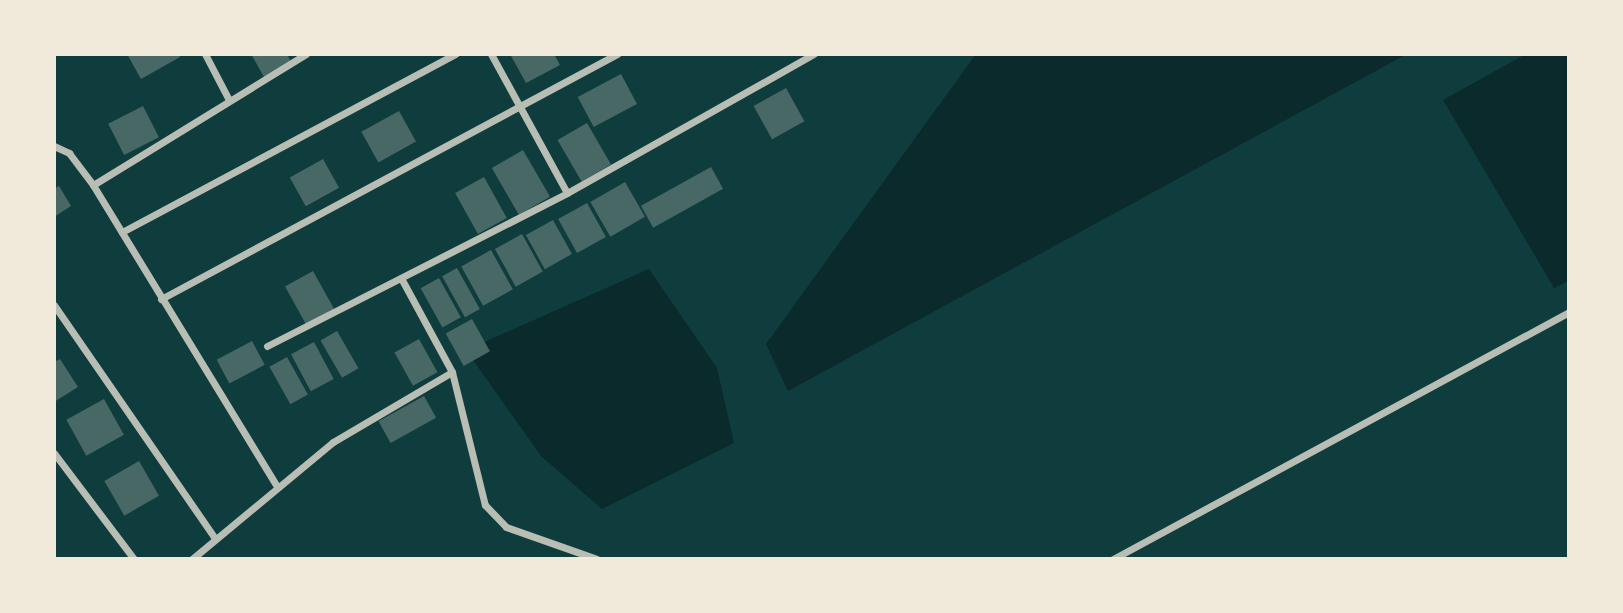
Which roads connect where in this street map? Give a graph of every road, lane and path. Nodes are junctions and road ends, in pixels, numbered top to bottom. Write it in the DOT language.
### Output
graph roads {
  1 [pos="205,54"];
  2 [pos="306,54"];
  3 [pos="456,54"];
  4 [pos="491,54"];
  5 [pos="617,54"];
  6 [pos="814,54"];
  7 [pos="228,98"];
  8 [pos="519,106"];
  9 [pos="54,146"];
  10 [pos="93,185"];
  11 [pos="567,193"];
  12 [pos="122,232"];
  13 [pos="401,278"];
  14 [pos="161,299"];
  15 [pos="54,305"];
  16 [pos="1569,312"];
  17 [pos="267,346"];
  18 [pos="452,372"];
  19 [pos="54,453"];
  20 [pos="276,485"];
  21 [pos="214,537"];
  22 [pos="134,559"];
  23 [pos="192,559"];
  24 [pos="597,559"];
  25 [pos="1112,559"];
  1 -- 7 [label="street"];
  2 -- 7 [label="street"];
  3 -- 12 [label="street"];
  4 -- 8 [label="street"];
  5 -- 8 [label="street"];
  6 -- 11 [label="street"];
  7 -- 10 [label="street"];
  8 -- 11 [label="street"];
  8 -- 14 [label="street"];
  9 -- 10 [label="street"];
  10 -- 12 [label="street"];
  11 -- 13 [label="street"];
  12 -- 14 [label="street"];
  13 -- 17 [label="street"];
  13 -- 18 [label="street"];
  14 -- 20 [label="street"];
  15 -- 21 [label="street"];
  16 -- 25 [label="street"];
  18 -- 20 [label="street"];
  18 -- 24 [label="street"];
  19 -- 22 [label="street"];
  20 -- 21 [label="street"];
  21 -- 23 [label="street"];
}
